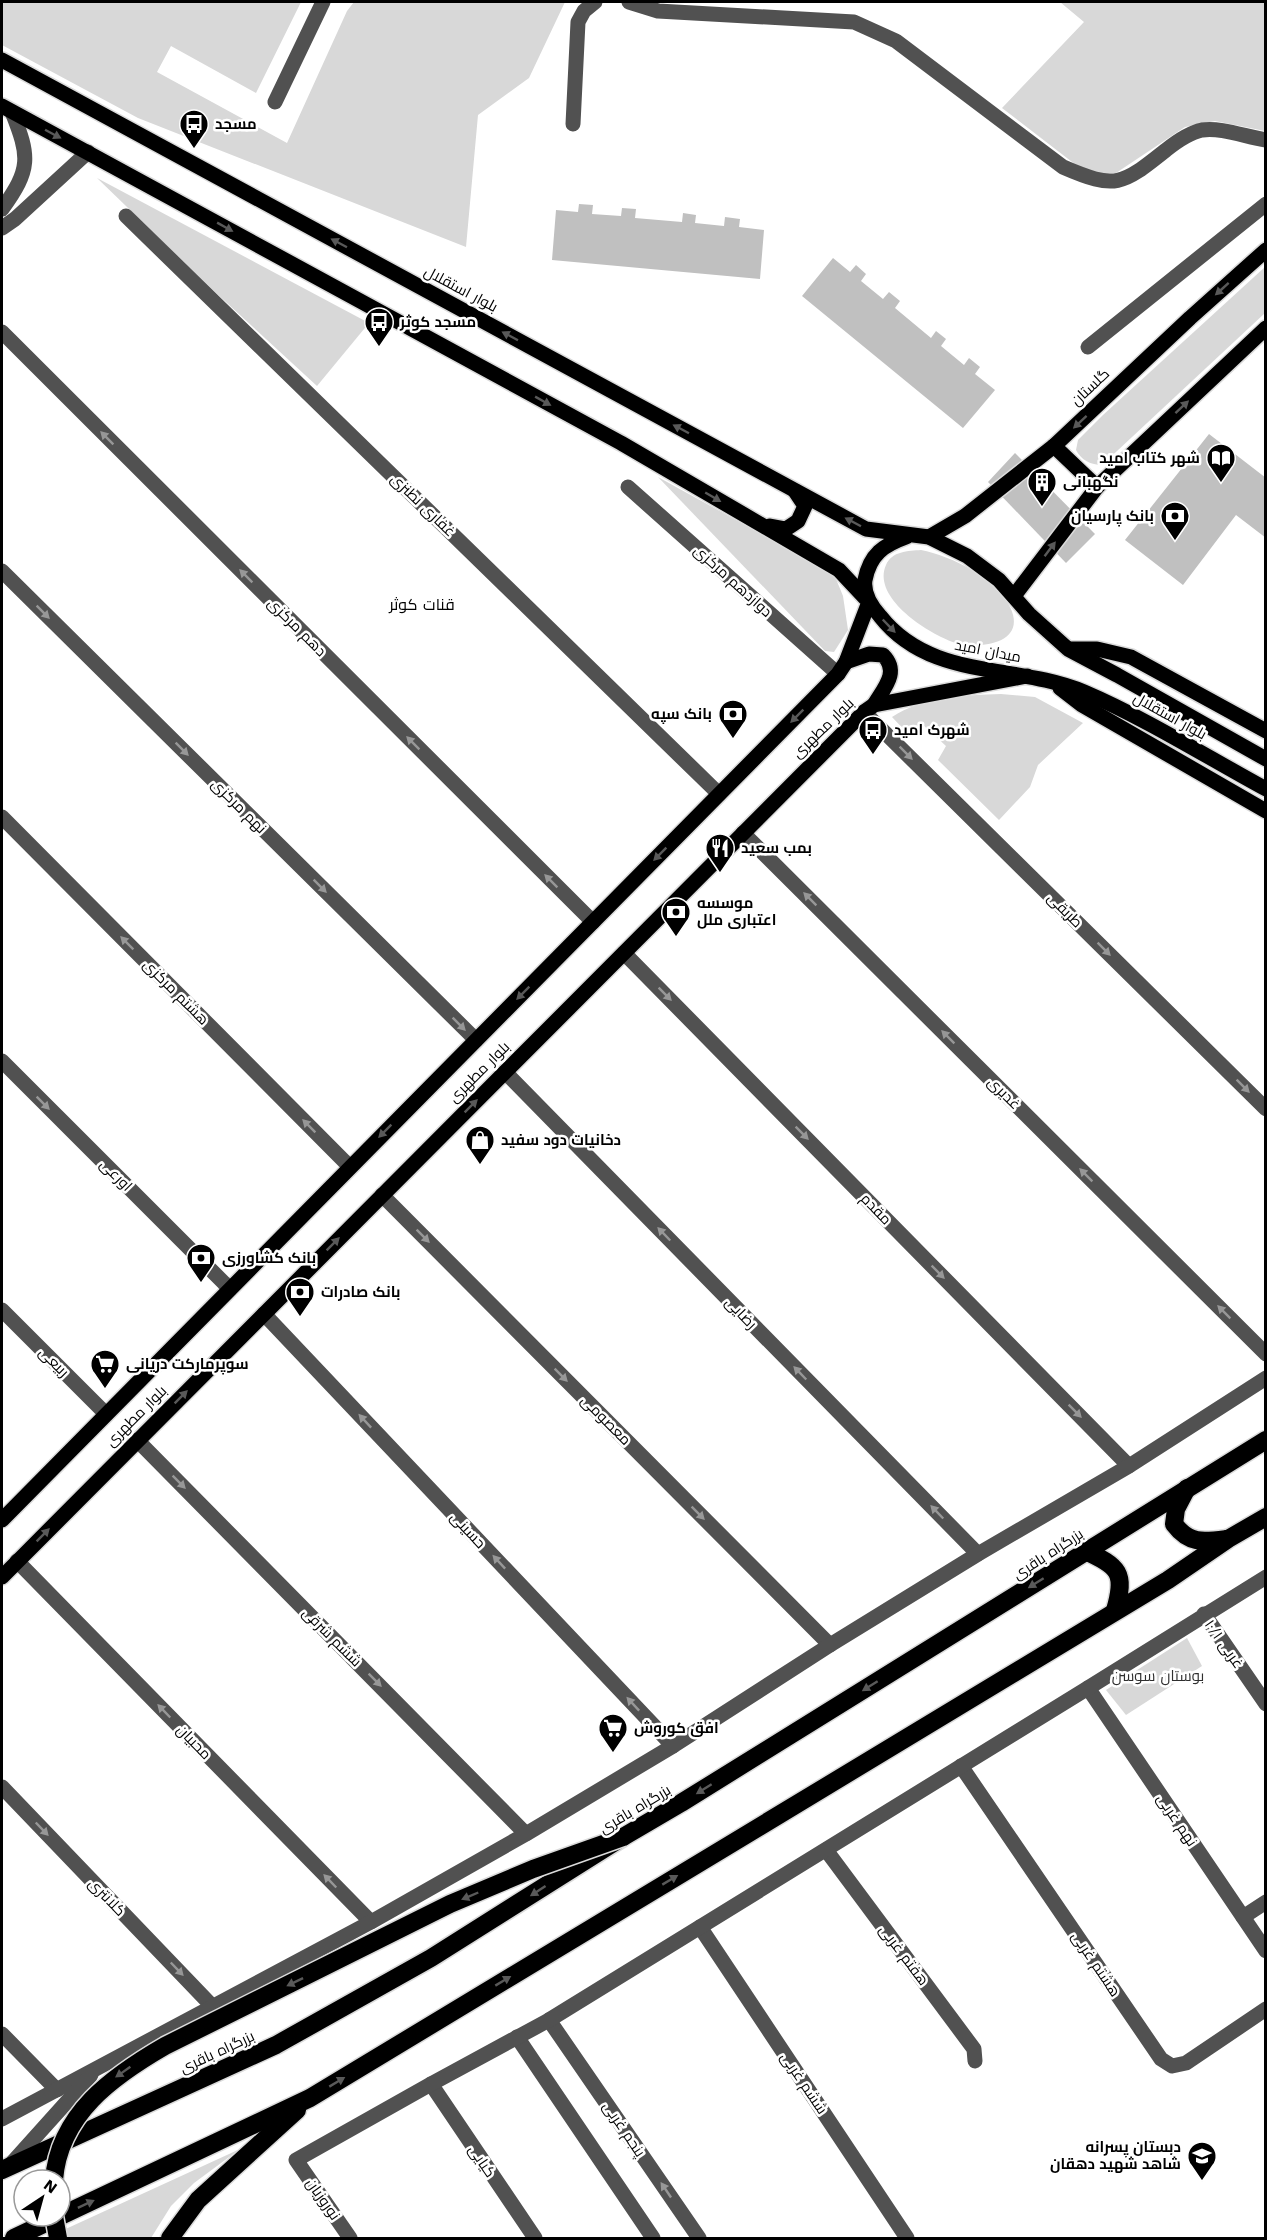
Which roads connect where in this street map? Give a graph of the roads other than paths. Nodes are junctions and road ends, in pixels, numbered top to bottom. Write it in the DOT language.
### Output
graph roads {
  1 [pos="323,2"];
  2 [pos="595,2"];
  3 [pos="629,2"];
  4 [pos="2,60"];
  5 [pos="275,102"];
  6 [pos="7,109"];
  7 [pos="573,124"];
  8 [pos="1266,140"];
  9 [pos="88,152"];
  10 [pos="1266,204"];
  11 [pos="2,209"];
  12 [pos="126,216"];
  13 [pos="2,228"];
  14 [pos="1266,250"];
  15 [pos="1266,328"];
  16 [pos="2,332"];
  17 [pos="1088,347"];
  18 [pos="1054,446"];
  19 [pos="628,487"];
  20 [pos="1097,487"];
  21 [pos="795,490"];
  22 [pos="756,522"];
  23 [pos="909,536"];
  24 [pos="929,537"];
  25 [pos="2,571"];
  26 [pos="1014,596"];
  27 [pos="869,602"];
  28 [pos="1068,649"];
  29 [pos="842,668"];
  30 [pos="1027,676"];
  31 [pos="1053,683"];
  32 [pos="869,708"];
  33 [pos="1266,731"];
  34 [pos="1266,759"];
  35 [pos="1266,789"];
  36 [pos="719,794"];
  37 [pos="1266,811"];
  38 [pos="2,817"];
  39 [pos="743,833"];
  40 [pos="593,922"];
  41 [pos="624,953"];
  42 [pos="476,1040"];
  43 [pos="2,1061"];
  44 [pos="505,1072"];
  45 [pos="1266,1108"];
  46 [pos="350,1167"];
  47 [pos="382,1195"];
  48 [pos="230,1289"];
  49 [pos="2,1310"];
  50 [pos="264,1314"];
  51 [pos="1266,1354"];
  52 [pos="1266,1378"];
  53 [pos="106,1414"];
  54 [pos="137,1440"];
  55 [pos="1266,1440"];
  56 [pos="1129,1466"];
  57 [pos="1186,1488"];
  58 [pos="1266,1517"];
  59 [pos="2,1520"];
  60 [pos="1228,1539"];
  61 [pos="1085,1551"];
  62 [pos="978,1554"];
  63 [pos="17,1561"];
  64 [pos="2,1576"];
  65 [pos="1266,1577"];
  66 [pos="1116,1610"];
  67 [pos="1204,1614"];
  68 [pos="830,1645"];
  69 [pos="1088,1688"];
  70 [pos="1266,1704"];
  71 [pos="673,1746"];
  72 [pos="961,1766"];
  73 [pos="2,1787"];
  74 [pos="526,1834"];
  75 [pos="623,1837"];
  76 [pos="826,1850"];
  77 [pos="1266,1902"];
  78 [pos="1242,1917"];
  79 [pos="371,1922"];
  80 [pos="700,1927"];
  81 [pos="1266,1951"];
  82 [pos="213,2007"];
  83 [pos="1266,2009"];
  84 [pos="549,2020"];
  85 [pos="2,2034"];
  86 [pos="517,2037"];
  87 [pos="975,2061"];
  88 [pos="99,2066"];
  89 [pos="430,2084"];
  90 [pos="57,2090"];
  91 [pos="310,2098"];
  92 [pos="2,2119"];
  93 [pos="57,2168"];
  94 [pos="5,2169"];
  95 [pos="14,2238"];
  96 [pos="170,2238"];
  97 [pos="350,2238"];
  98 [pos="535,2238"];
  99 [pos="653,2238"];
  100 [pos="699,2238"];
  101 [pos="907,2238"];
  1 -- 5 [label="street"];
  2 -- 7 [label="street"];
  3 -- 8 [label="street"];
  21 -- 4 [label="main road, بلوار استقلال, one-way"];
  6 -- 9 [label="main road, one-way"];
  6 -- 11 [label="street"];
  9 -- 13 [label="street"];
  9 -- 22 [label="main road, one-way"];
  10 -- 17 [label="street"];
  12 -- 36 [label="street, غفاری نطنزی"];
  14 -- 18 [label="main road, گلستان, one-way"];
  20 -- 15 [label="main road, one-way"];
  40 -- 16 [label="street, دهم مرکزی, one-way"];
  18 -- 20 [label="main road"];
  18 -- 24 [label="main road, گلستان"];
  19 -- 29 [label="street, دوازدهم مرکزی"];
  26 -- 20 [label="main road, one-way"];
  21 -- 22 [label="main road"];
  23 -- 21 [label="main road, بلوار استقلال, one-way"];
  22 -- 27 [label="main road"];
  23 -- 24 [label="main road"];
  23 -- 27 [label="main road"];
  24 -- 26 [label="main road"];
  25 -- 42 [label="street, نهم مرکزی, one-way"];
  26 -- 28 [label="main road"];
  27 -- 29 [label="main road"];
  27 -- 30 [label="main road, میدان امید, one-way"];
  28 -- 33 [label="main road"];
  28 -- 34 [label="main road, بلوار استقلال"];
  29 -- 32 [label="main road"];
  29 -- 36 [label="main road, بلوار مطهری, one-way"];
  30 -- 31 [label="main road, میدان امید"];
  30 -- 32 [label="main road, بلوار مطهری"];
  31 -- 35 [label="main road, بلوار استقلال"];
  31 -- 37 [label="main road"];
  32 -- 39 [label="main road, بلوار مطهری"];
  32 -- 45 [label="street, طریقی, one-way"];
  36 -- 40 [label="main road, بلوار مطهری, one-way"];
  46 -- 38 [label="street, هشتم مرکزی, one-way"];
  39 -- 41 [label="main road, بلوار مطهری"];
  51 -- 39 [label="street, غدیری, one-way"];
  40 -- 42 [label="main road, بلوار مطهری, one-way"];
  41 -- 44 [label="main road, بلوار مطهری"];
  41 -- 56 [label="street, مقدم, one-way"];
  42 -- 46 [label="main road, بلوار مطهری, one-way"];
  43 -- 48 [label="street, اورعی, one-way"];
  47 -- 44 [label="main road, بلوار مطهری, one-way"];
  62 -- 44 [label="street, رضایی, one-way"];
  46 -- 48 [label="main road, بلوار مطهری"];
  50 -- 47 [label="main road, بلوار مطهری, one-way"];
  47 -- 68 [label="street, معصومی, one-way"];
  48 -- 53 [label="main road, بلوار مطهری"];
  49 -- 53 [label="street, ربیعی"];
  54 -- 50 [label="main road, بلوار مطهری, one-way"];
  71 -- 50 [label="street, حسینی, one-way"];
  52 -- 56 [label="street"];
  53 -- 59 [label="main road, بلوار مطهری"];
  63 -- 54 [label="main road, بلوار مطهری, one-way"];
  54 -- 74 [label="street, ششم شرقی, one-way"];
  55 -- 57 [label="highway, بزرگراه باقری"];
  56 -- 62 [label="street"];
  57 -- 60 [label="highway"];
  57 -- 61 [label="highway, بزرگراه باقری"];
  58 -- 60 [label="highway"];
  60 -- 66 [label="highway"];
  61 -- 66 [label="highway"];
  61 -- 75 [label="highway, بزرگراه باقری, one-way"];
  62 -- 68 [label="street"];
  63 -- 64 [label="main road, بلوار مطهری"];
  79 -- 63 [label="street, محبیان, one-way"];
  65 -- 67 [label="street"];
  91 -- 66 [label="highway, one-way"];
  67 -- 69 [label="street"];
  67 -- 70 [label="street, ۱۰/۱ غربی"];
  68 -- 71 [label="street"];
  69 -- 72 [label="street"];
  69 -- 78 [label="street, نهم غربی"];
  71 -- 74 [label="street"];
  72 -- 76 [label="street"];
  72 -- 83 [label="street, هشتم غربی"];
  73 -- 82 [label="street, کلانتری, one-way"];
  74 -- 79 [label="street"];
  75 -- 93 [label="highway, one-way, bridge"];
  75 -- 94 [label="highway, بزرگراه باقری, one-way"];
  76 -- 80 [label="street"];
  76 -- 87 [label="street, هفتم غربی"];
  77 -- 78 [label="street"];
  78 -- 81 [label="street, نهم غربی"];
  79 -- 82 [label="street"];
  80 -- 84 [label="street"];
  80 -- 101 [label="street, ششم غربی"];
  82 -- 88 [label="street"];
  84 -- 86 [label="street"];
  100 -- 84 [label="street, پنجم غربی, one-way"];
  85 -- 90 [label="street"];
  86 -- 89 [label="street"];
  86 -- 99 [label="street"];
  88 -- 90 [label="street"];
  88 -- 94 [label="street"];
  89 -- 97 [label="street, نوروزیان"];
  89 -- 98 [label="street, کیایی"];
  90 -- 92 [label="street"];
  95 -- 91 [label="highway, one-way"];
  91 -- 96 [label="highway"];
}
